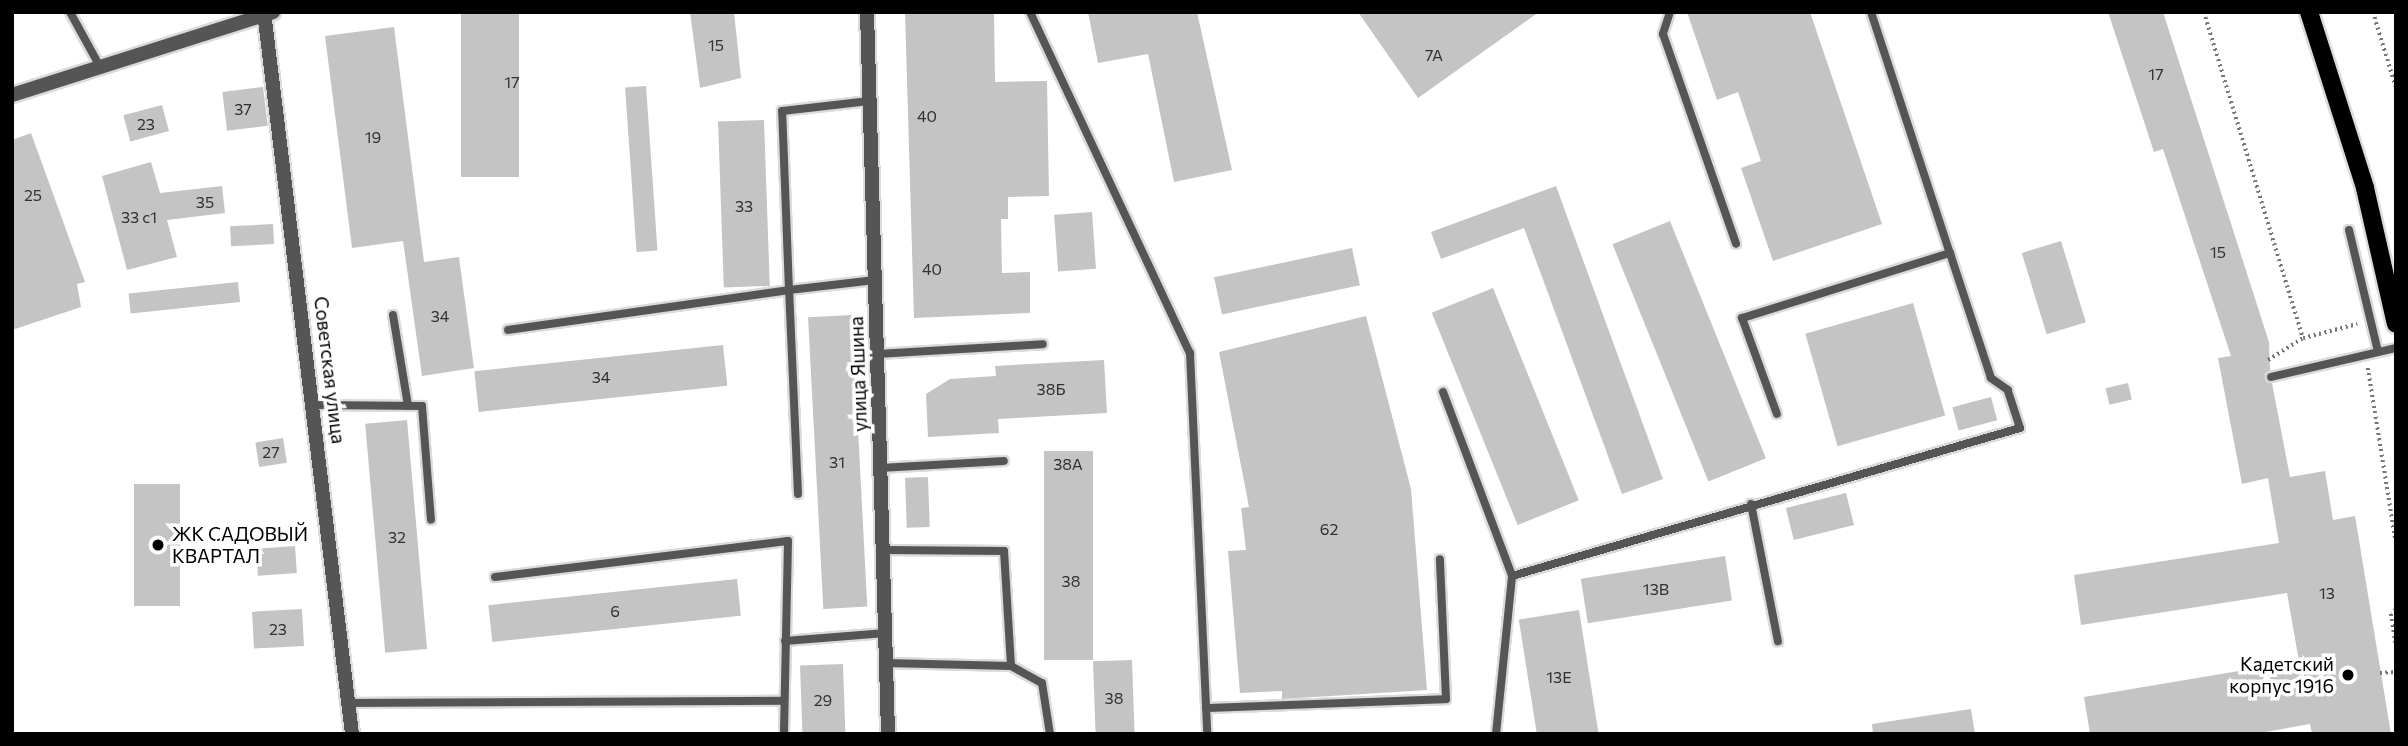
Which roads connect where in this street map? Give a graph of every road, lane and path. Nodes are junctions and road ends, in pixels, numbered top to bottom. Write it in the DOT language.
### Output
graph roads {
  1 [pos="71,12"];
  2 [pos="867,12"];
  3 [pos="1030,12"];
  4 [pos="1670,12"];
  5 [pos="1871,12"];
  6 [pos="2204,12"];
  7 [pos="2309,12"];
  8 [pos="2373,12"];
  9 [pos="268,13"];
  10 [pos="99,65"];
  11 [pos="2396,87"];
  12 [pos="12,95"];
  13 [pos="869,101"];
  14 [pos="2349,230"];
  15 [pos="1736,244"];
  16 [pos="1950,253"];
  17 [pos="875,280"];
  18 [pos="789,290"];
  19 [pos="393,314"];
  20 [pos="2396,324"];
  21 [pos="508,330"];
  22 [pos="2303,338"];
  23 [pos="1043,345"];
  24 [pos="2396,348"];
  25 [pos="2378,352"];
  26 [pos="877,354"];
  27 [pos="2366,355"];
  28 [pos="2267,359"];
  29 [pos="2271,377"];
  30 [pos="1443,392"];
  31 [pos="315,405"];
  32 [pos="408,406"];
  33 [pos="1777,414"];
  34 [pos="1004,461"];
  35 [pos="880,468"];
  36 [pos="798,494"];
  37 [pos="1751,504"];
  38 [pos="431,520"];
  39 [pos="2396,542"];
  40 [pos="883,550"];
  41 [pos="1440,559"];
  42 [pos="1512,576"];
  43 [pos="495,577"];
  44 [pos="2396,610"];
  45 [pos="886,634"];
  46 [pos="785,641"];
  47 [pos="1778,641"];
  48 [pos="2396,647"];
  49 [pos="886,663"];
  50 [pos="1011,666"];
  51 [pos="2396,672"];
  52 [pos="2380,673"];
  53 [pos="783,701"];
  54 [pos="349,703"];
  55 [pos="1206,708"];
  56 [pos="352,734"];
  57 [pos="784,734"];
  58 [pos="888,734"];
  59 [pos="1050,734"];
  60 [pos="1207,734"];
  61 [pos="1496,734"];
  1 -- 10 [label="lane"];
  2 -- 13 [label="street, улица Яшина"];
  3 -- 55 [label="lane"];
  4 -- 15 [label="lane"];
  5 -- 16 [label="lane"];
  6 -- 22 [label="path"];
  7 -- 20 [label="main road"];
  8 -- 11 [label="path"];
  9 -- 10 [label="street"];
  9 -- 31 [label="street, Советская улица"];
  10 -- 12 [label="street"];
  13 -- 17 [label="street, улица Яшина"];
  13 -- 18 [label="lane"];
  14 -- 25 [label="lane"];
  16 -- 33 [label="lane"];
  16 -- 37 [label="lane"];
  17 -- 18 [label="lane"];
  17 -- 26 [label="street, улица Яшина"];
  18 -- 21 [label="lane"];
  18 -- 36 [label="lane"];
  19 -- 32 [label="lane"];
  22 -- 27 [label="path"];
  22 -- 28 [label="path"];
  23 -- 26 [label="lane"];
  24 -- 25 [label="lane"];
  25 -- 27 [label="lane"];
  26 -- 35 [label="street, улица Яшина"];
  27 -- 29 [label="lane"];
  27 -- 39 [label="path"];
  30 -- 42 [label="lane"];
  31 -- 32 [label="lane"];
  31 -- 54 [label="street, Советская улица"];
  32 -- 38 [label="lane"];
  34 -- 35 [label="lane"];
  35 -- 40 [label="street, улица Яшина"];
  37 -- 42 [label="lane"];
  37 -- 47 [label="lane"];
  40 -- 45 [label="street, улица Яшина"];
  40 -- 50 [label="lane"];
  41 -- 55 [label="lane"];
  42 -- 61 [label="lane"];
  43 -- 46 [label="lane"];
  44 -- 48 [label="path"];
  45 -- 46 [label="lane"];
  45 -- 49 [label="street, улица Яшина"];
  46 -- 53 [label="lane"];
  49 -- 50 [label="lane"];
  49 -- 58 [label="street, улица Яшина"];
  50 -- 59 [label="lane"];
  51 -- 52 [label="path"];
  53 -- 54 [label="lane"];
  53 -- 57 [label="lane"];
  54 -- 56 [label="street, Советская улица"];
  55 -- 60 [label="lane"];
}
